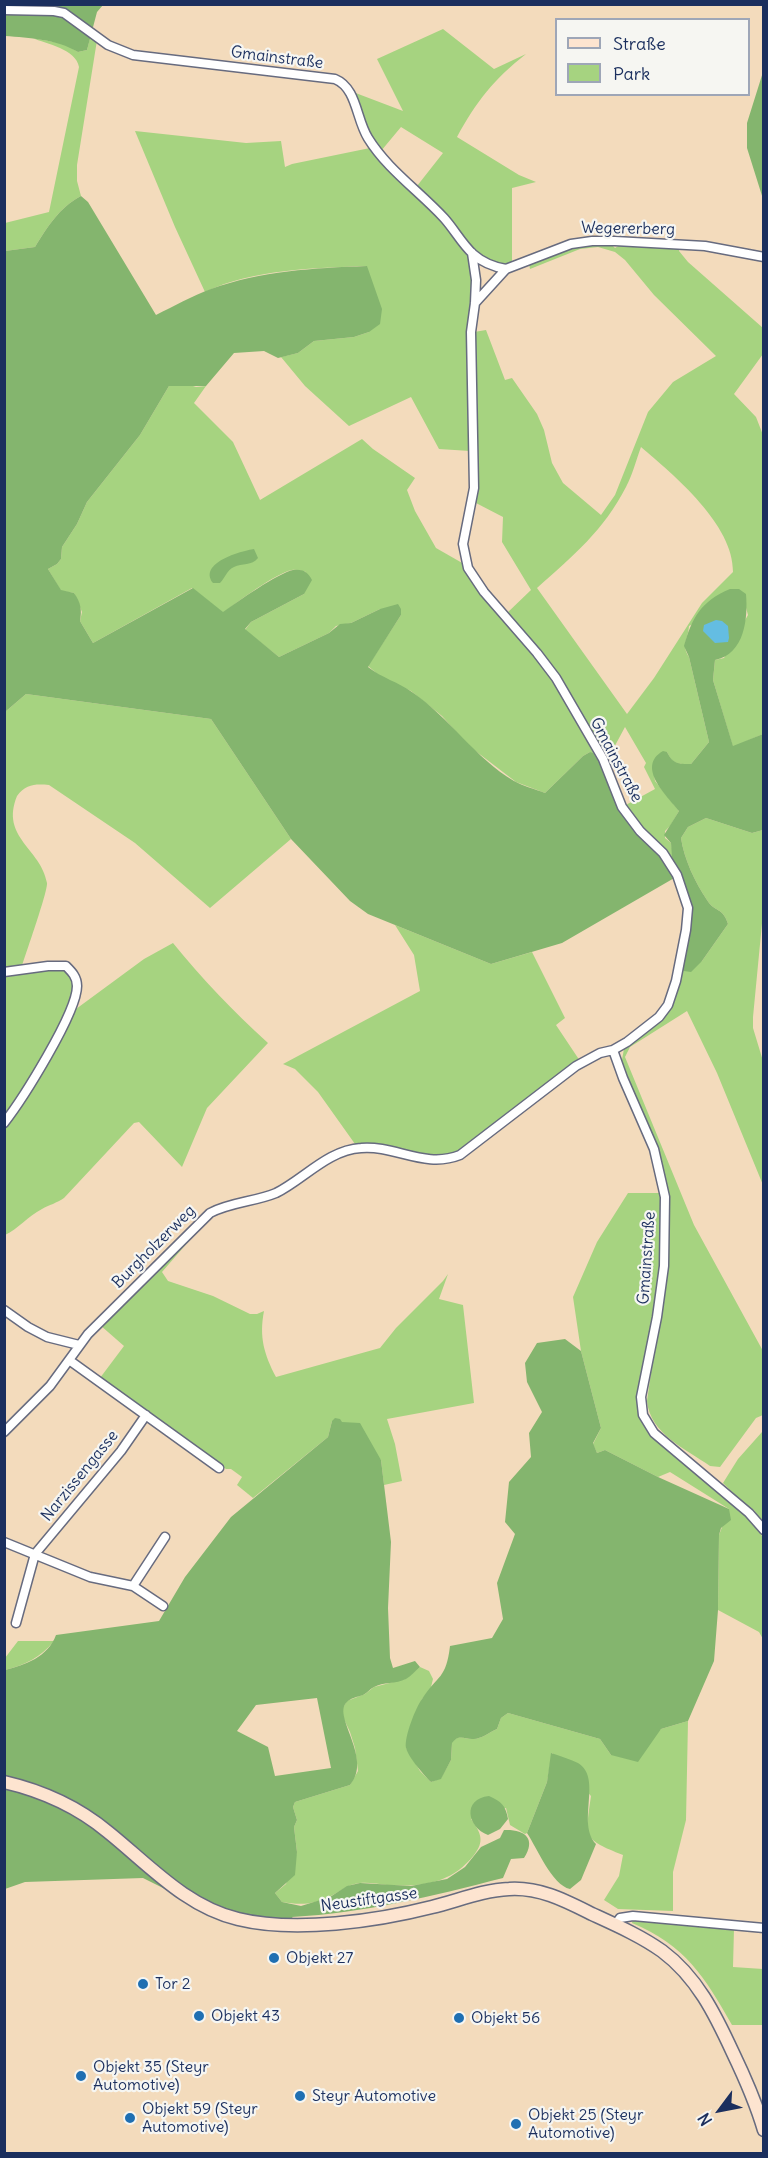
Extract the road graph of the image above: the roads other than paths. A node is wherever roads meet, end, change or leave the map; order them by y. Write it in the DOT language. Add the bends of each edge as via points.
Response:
graph roads {
  1 [pos="4,10"];
  2 [pos="472,253"];
  3 [pos="764,257"];
  4 [pos="506,269"];
  5 [pos="475,303"];
  6 [pos="4,972"];
  7 [pos="613,1050"];
  8 [pos="4,1124"];
  9 [pos="4,1310"];
  10 [pos="79,1345"];
  11 [pos="69,1360"];
  12 [pos="146,1415"];
  13 [pos="4,1431"];
  14 [pos="219,1468"];
  15 [pos="764,1530"];
  16 [pos="165,1537"];
  17 [pos="4,1542"];
  18 [pos="35,1554"];
  19 [pos="133,1586"];
  20 [pos="163,1606"];
  21 [pos="16,1623"];
  22 [pos="4,1782"];
  23 [pos="615,1925"];
  24 [pos="764,1928"];
  25 [pos="764,2130"];
  1 -- 2 [label="street, Gmainstraße" via="64,13 108,45 133,55 342,82 378,152 442,216"];
  2 -- 4 [label="street, Gmainstraße"];
  2 -- 5 [label="street, Gmainstraße"];
  3 -- 4 [label="street, Wegererberg" via="705,246 592,240 571,243"];
  4 -- 5 [label="street, Wegererberg"];
  5 -- 7 [label="street, Gmainstraße" via="471,332 474,488 463,544 468,568 556,678 603,759 622,807 663,853 677,875 688,908 684,945 668,1005 634,1038"];
  6 -- 8 [label="street" via="66,966 74,974 77,986 71,1011"];
  7 -- 10 [label="street, Burgholzerweg" via="576,1066 454,1158 432,1160 369,1147 350,1149 278,1192 210,1213"];
  7 -- 15 [label="street, Gmainstraße" via="654,1149 665,1197 664,1266 641,1397 643,1415 654,1433"];
  9 -- 10 [label="street" via="47,1337"];
  10 -- 11 [label="street, Burgholzerweg"];
  11 -- 12 [label="street"];
  11 -- 13 [label="street, Burgholzerweg" via="50,1386"];
  12 -- 14 [label="street"];
  12 -- 18 [label="street, Narzissengasse" via="122,1451"];
  16 -- 19 [label="street"];
  17 -- 18 [label="street"];
  18 -- 19 [label="street" via="100,1580"];
  18 -- 21 [label="street"];
  19 -- 20 [label="street"];
  22 -- 23 [label="street, Neustiftgasse" via="69,1805 180,1891 238,1919 306,1924 368,1919 510,1888 547,1893"];
  23 -- 24 [label="street" via="620,1918 633,1916"];
  23 -- 25 [label="street, Neustiftgasse" via="664,1953 700,1989 743,2073"];
}
